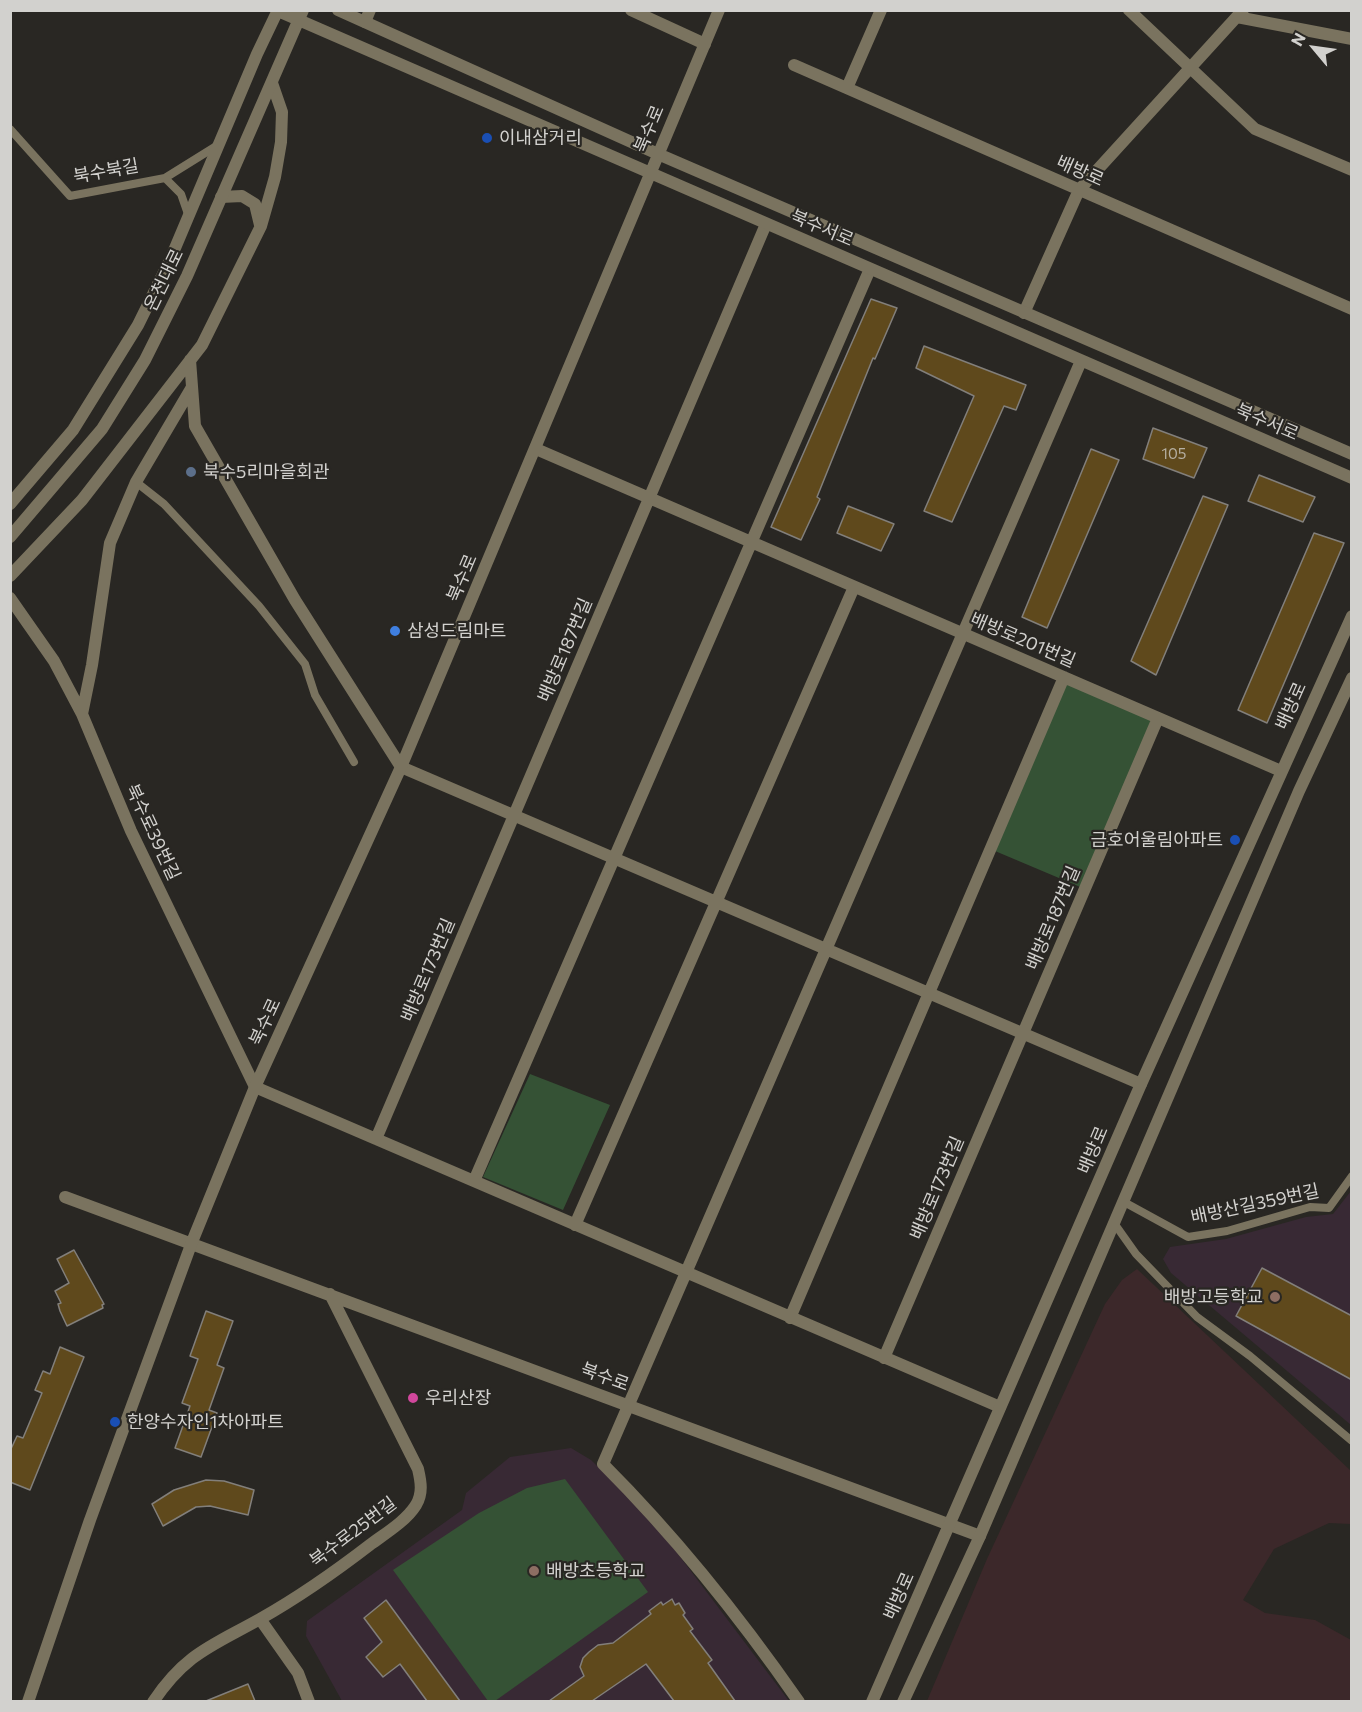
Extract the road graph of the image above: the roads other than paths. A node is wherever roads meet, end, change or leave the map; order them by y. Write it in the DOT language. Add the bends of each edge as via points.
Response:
graph roads {
  1 [pos="338,10"];
  2 [pos="631,10"];
  3 [pos="719,10"];
  4 [pos="881,10"];
  5 [pos="1129,10"];
  6 [pos="278,11"];
  7 [pos="1240,14"];
  8 [pos="301,15"];
  9 [pos="368,16"];
  10 [pos="1352,39"];
  11 [pos="705,44"];
  12 [pos="794,65"];
  13 [pos="1190,68"];
  14 [pos="272,83"];
  15 [pos="847,88"];
  16 [pos="10,129"];
  17 [pos="222,142"];
  18 [pos="658,154"];
  19 [pos="1352,170"];
  20 [pos="650,173"];
  21 [pos="165,178"];
  22 [pos="1079,190"];
  23 [pos="222,197"];
  24 [pos="189,218"];
  25 [pos="766,224"];
  26 [pos="261,226"];
  27 [pos="870,269"];
  28 [pos="1350,305"];
  29 [pos="1024,313"];
  30 [pos="190,360"];
  31 [pos="1081,360"];
  32 [pos="192,387"];
  33 [pos="536,449"];
  34 [pos="1352,454"];
  35 [pos="1352,478"];
  36 [pos="136,482"];
  37 [pos="650,498"];
  38 [pos="10,504"];
  39 [pos="10,537"];
  40 [pos="752,542"];
  41 [pos="10,576"];
  42 [pos="854,587"];
  43 [pos="10,598"];
  44 [pos="1352,616"];
  45 [pos="963,634"];
  46 [pos="1064,677"];
  47 [pos="1352,678"];
  48 [pos="82,714"];
  49 [pos="1158,718"];
  50 [pos="354,762"];
  51 [pos="401,767"];
  52 [pos="1281,771"];
  53 [pos="514,816"];
  54 [pos="614,859"];
  55 [pos="716,903"];
  56 [pos="826,949"];
  57 [pos="929,993"];
  58 [pos="1023,1034"];
  59 [pos="1140,1084"];
  60 [pos="255,1087"];
  61 [pos="376,1139"];
  62 [pos="1352,1176"];
  63 [pos="474,1181"];
  64 [pos="65,1197"];
  65 [pos="1124,1202"];
  66 [pos="1114,1223"];
  67 [pos="575,1225"];
  68 [pos="192,1242"];
  69 [pos="686,1272"];
  70 [pos="330,1294"];
  71 [pos="790,1318"];
  72 [pos="884,1358"];
  73 [pos="629,1405"];
  74 [pos="1000,1407"];
  75 [pos="1352,1441"];
  76 [pos="950,1525"];
  77 [pos="980,1536"];
  78 [pos="260,1619"];
  79 [pos="28,1701"];
  80 [pos="153,1701"];
  81 [pos="309,1701"];
  82 [pos="799,1701"];
  83 [pos="873,1701"];
  84 [pos="903,1701"];
  1 -- 9 [label="street, 북수서로"];
  2 -- 11 [label="street"];
  3 -- 11 [label="street, 북수로"];
  4 -- 15 [label="street"];
  5 -- 13 [label="street"];
  6 -- 8 [label="street, 북수서로"];
  6 -- 17 [label="street, 온천대로"];
  7 -- 10 [label="street"];
  7 -- 13 [label="street"];
  8 -- 14 [label="street, 온천대로"];
  8 -- 20 [label="street, 북수서로"];
  9 -- 18 [label="street, 북수서로"];
  11 -- 18 [label="street, 북수로"];
  12 -- 15 [label="street, 배방로"];
  13 -- 19 [label="street" via="1255,129"];
  13 -- 22 [label="street"];
  14 -- 23 [label="street, 온천대로"];
  14 -- 26 [label="street" via="282,112 281,142"];
  15 -- 22 [label="street, 배방로"];
  16 -- 21 [label="lane, 북수북길" via="70,196"];
  17 -- 21 [label="lane"];
  17 -- 24 [label="street, 온천대로"];
  18 -- 20 [label="street, 북수로"];
  18 -- 29 [label="street, 북수서로"];
  20 -- 25 [label="street, 북수서로"];
  20 -- 33 [label="street, 북수로"];
  21 -- 24 [label="lane" via="181,194"];
  22 -- 28 [label="street, 배방로"];
  22 -- 29 [label="street"];
  23 -- 26 [label="street" via="242,196 255,204"];
  23 -- 39 [label="street, 온천대로" via="145,360 102,429"];
  24 -- 38 [label="street, 온천대로" via="138,325 109,373 73,430"];
  25 -- 27 [label="street, 북수서로"];
  25 -- 37 [label="street"];
  26 -- 30 [label="street" via="202,345"];
  27 -- 31 [label="street, 북수서로"];
  27 -- 40 [label="street"];
  29 -- 34 [label="street, 북수서로"];
  30 -- 32 [label="street"];
  30 -- 41 [label="street" via="82,500"];
  31 -- 35 [label="street, 북수서로"];
  31 -- 45 [label="street"];
  32 -- 36 [label="street"];
  32 -- 51 [label="street" via="195,426 295,600"];
  33 -- 37 [label="street, 배방로201번길"];
  33 -- 51 [label="street, 북수로"];
  36 -- 48 [label="street" via="110,543"];
  36 -- 50 [label="lane" via="164,504 260,606 299,656 315,695"];
  37 -- 40 [label="street, 배방로201번길"];
  37 -- 53 [label="street, 배방로187번길"];
  40 -- 42 [label="street, 배방로201번길"];
  40 -- 54 [label="street"];
  42 -- 45 [label="street, 배방로201번길"];
  42 -- 55 [label="street"];
  43 -- 48 [label="street, 북수로39번길" via="54,661"];
  44 -- 52 [label="street, 배방로"];
  45 -- 46 [label="street, 배방로201번길"];
  45 -- 56 [label="street"];
  46 -- 49 [label="street, 배방로201번길"];
  46 -- 57 [label="street"];
  47 -- 65 [label="street" via="1299,791"];
  48 -- 60 [label="street, 북수로39번길" via="131,831"];
  49 -- 52 [label="street, 배방로201번길"];
  49 -- 58 [label="street, 배방로187번길"];
  51 -- 53 [label="street"];
  51 -- 60 [label="street, 북수로"];
  52 -- 59 [label="street, 배방로"];
  53 -- 54 [label="street"];
  53 -- 61 [label="street, 배방로173번길"];
  54 -- 55 [label="street"];
  54 -- 63 [label="street"];
  55 -- 56 [label="street"];
  55 -- 67 [label="street"];
  56 -- 57 [label="street"];
  56 -- 69 [label="street"];
  57 -- 58 [label="street"];
  57 -- 71 [label="street"];
  58 -- 59 [label="street"];
  58 -- 72 [label="street, 배방로173번길"];
  59 -- 74 [label="street, 배방로"];
  60 -- 61 [label="street"];
  60 -- 68 [label="street, 북수로"];
  61 -- 63 [label="street"];
  62 -- 65 [label="lane, 배방산길359번길" via="1329,1208 1310,1207 1227,1231 1188,1237"];
  63 -- 67 [label="street"];
  64 -- 68 [label="street"];
  65 -- 66 [label="street"];
  66 -- 75 [label="lane" via="1136,1254 1197,1317"];
  66 -- 77 [label="street"];
  67 -- 69 [label="street"];
  68 -- 70 [label="street, 북수로"];
  68 -- 79 [label="street"];
  69 -- 71 [label="street"];
  69 -- 73 [label="street"];
  70 -- 73 [label="street, 북수로"];
  70 -- 78 [label="street, 북수로25번길" via="418,1469 422,1488 416,1505 401,1521 343,1565"];
  71 -- 72 [label="street"];
  72 -- 74 [label="street"];
  73 -- 76 [label="street, 북수로"];
  73 -- 82 [label="street" via="603,1464 660,1521 759,1643"];
  74 -- 76 [label="street, 배방로"];
  76 -- 77 [label="street, 북수로"];
  76 -- 83 [label="street, 배방로"];
  77 -- 84 [label="street"];
  78 -- 80 [label="street, 북수로25번길" via="229,1633 172,1673"];
  78 -- 81 [label="street" via="298,1673"];
}
